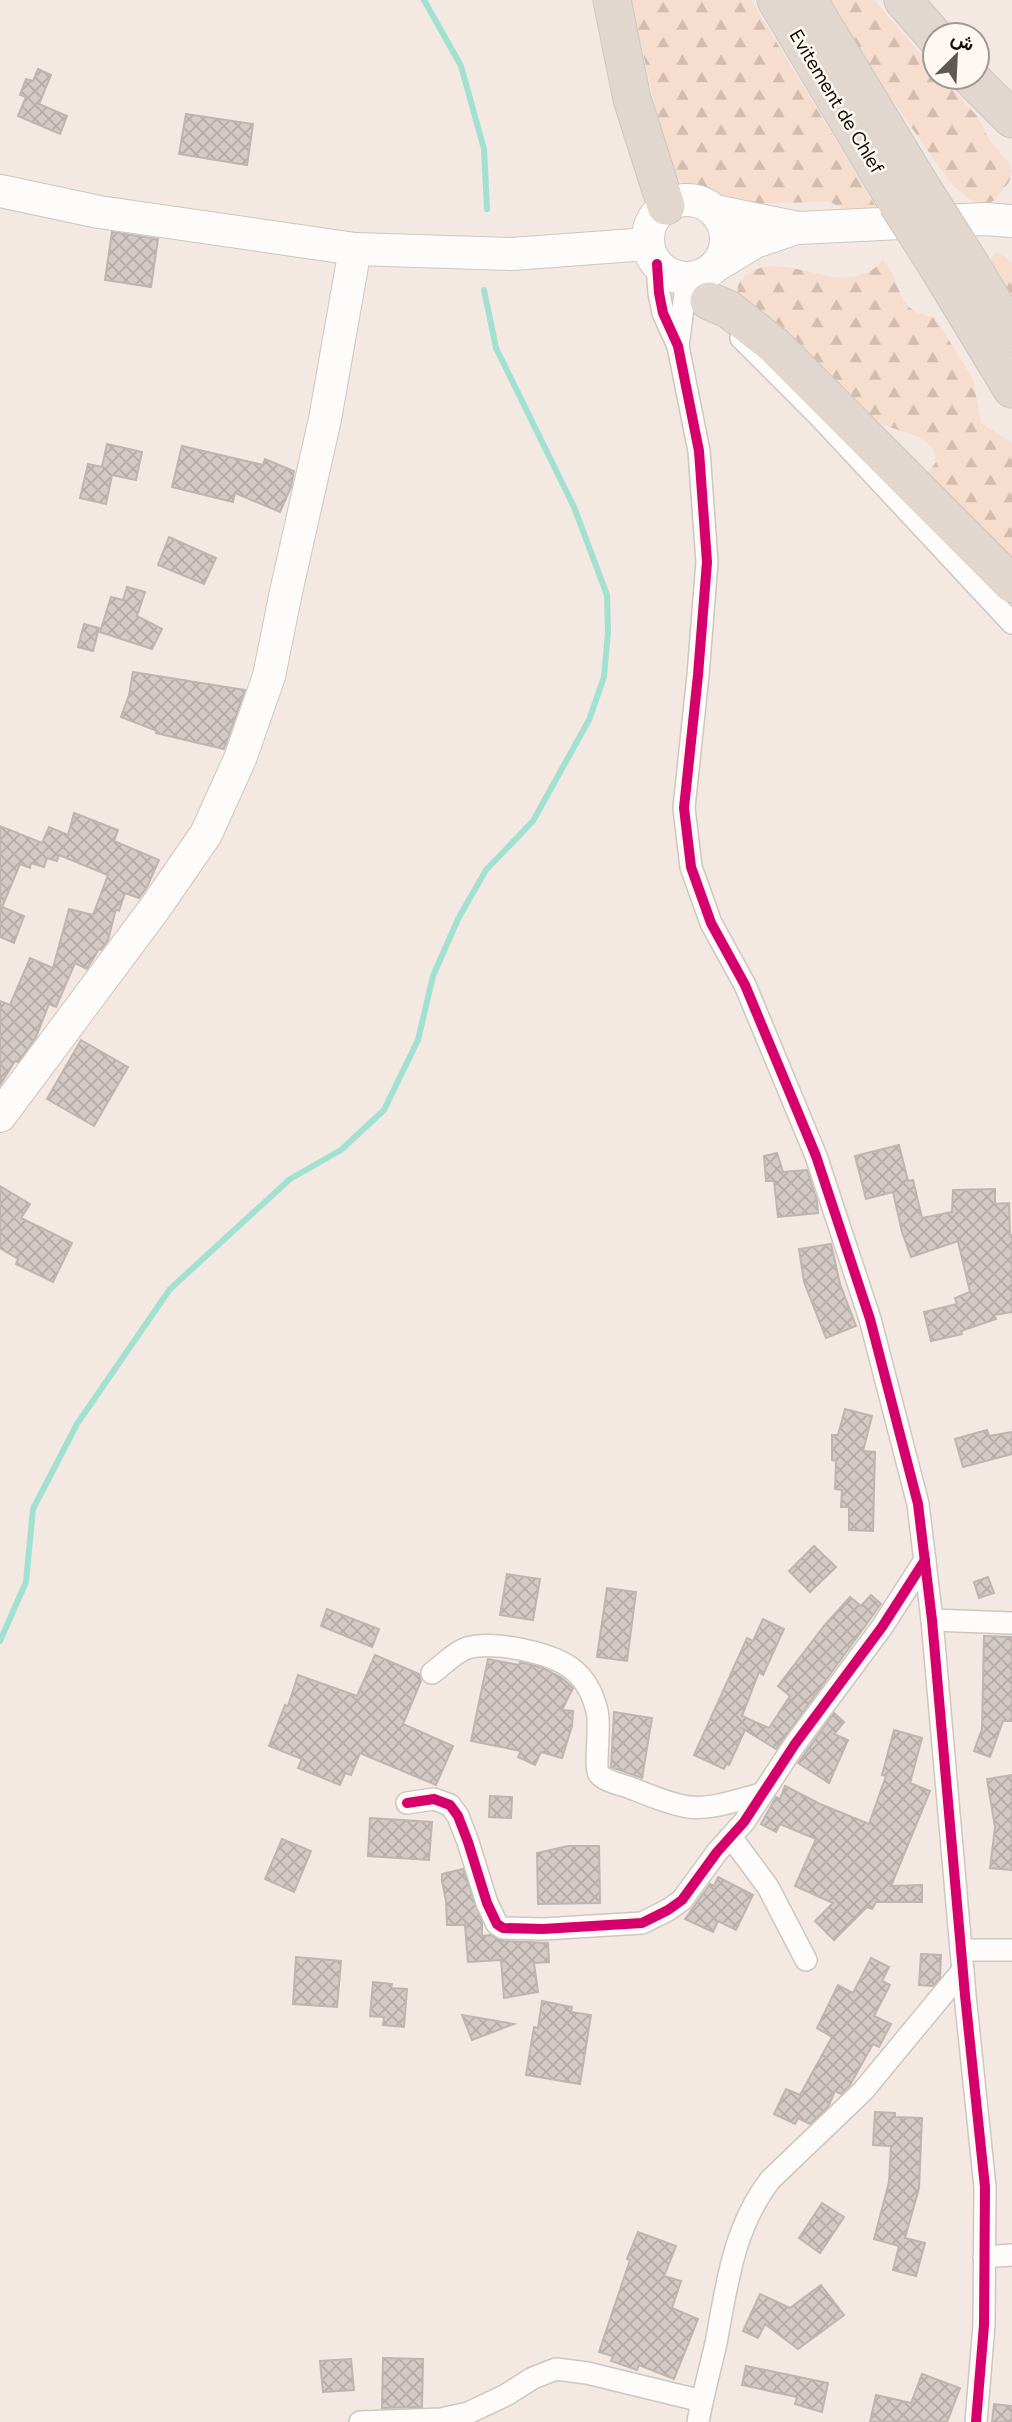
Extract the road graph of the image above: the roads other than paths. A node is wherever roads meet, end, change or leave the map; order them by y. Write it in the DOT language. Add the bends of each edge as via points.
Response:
graph roads {
  1 [pos="612,0"];
  2 [pos="776,0"];
  3 [pos="808,0"];
  4 [pos="903,0"];
  5 [pos="921,21"];
  6 [pos="984,91"];
  7 [pos="1012,119"];
  8 [pos="0,191"];
  9 [pos="911,197"];
  10 [pos="666,206"];
  11 [pos="715,211"];
  12 [pos="1003,217"];
  13 [pos="797,228"];
  14 [pos="355,249"];
  15 [pos="653,254"];
  16 [pos="950,259"];
  17 [pos="703,280"];
  18 [pos="1012,333"];
  19 [pos="678,346"];
  20 [pos="1012,389"];
  21 [pos="1012,584"];
  22 [pos="1012,623"];
  23 [pos="0,1116"];
  24 [pos="925,1560"];
  25 [pos="932,1620"];
  26 [pos="1012,1623"];
  27 [pos="432,1672"];
  28 [pos="762,1794"];
  29 [pos="407,1803"];
  30 [pos="731,1837"];
  31 [pos="1012,1951"];
  32 [pos="806,1960"];
  33 [pos="962,1960"];
  34 [pos="1012,2255"];
  35 [pos="984,2257"];
  36 [pos="702,2400"];
  37 [pos="360,2422"];
  38 [pos="698,2422"];
  39 [pos="976,2422"];
  1 -- 10 [label="highway" via="632,99"];
  2 -- 9 [label="highway, Evitement de Chlef"];
  3 -- 9 [label="highway, Evitement de Chlef"];
  4 -- 5 [label="highway"];
  6 -- 7 [label="highway"];
  8 -- 14 [label="main road" via="99,212"];
  9 -- 16 [label="highway, bridge"];
  10 -- 11 [label="main road" via="686,199"];
  10 -- 15 [label="main road" via="651,222"];
  11 -- 13 [label="main road"];
  11 -- 17 [label="main road" via="726,231 726,243"];
  12 -- 13 [label="main road"];
  13 -- 17 [label="main road" via="755,242"];
  14 -- 15 [label="main road"];
  14 -- 23 [label="main road" via="325,419 270,676 240,759 198,845"];
  15 -- 17 [label="main road" via="666,272"];
  15 -- 19 [label="street" via="663,313"];
  16 -- 18 [label="highway"];
  16 -- 20 [label="highway"];
  17 -- 19 [label="street"];
  17 -- 21 [label="highway"];
  17 -- 22 [label="street" via="730,328 820,417"];
  19 -- 24 [label="street" via="699,451 707,562 684,808 691,867 711,923 745,985 816,1156 870,1319 918,1504"];
  24 -- 25 [label="street"];
  24 -- 28 [label="street"];
  25 -- 26 [label="street"];
  25 -- 33 [label="street"];
  27 -- 28 [label="street" via="467,1648 501,1646 549,1655 571,1667 593,1696 600,1730 597,1769 603,1777 688,1807"];
  28 -- 30 [label="street"];
  29 -- 30 [label="street" via="434,1799 450,1805 458,1816 493,1917 497,1924 513,1929 642,1923 682,1899"];
  30 -- 32 [label="street" via="768,1887"];
  31 -- 33 [label="street"];
  33 -- 35 [label="street" via="985,2187"];
  33 -- 36 [label="street" via="863,2091 758,2196 746,2217 732,2264"];
  34 -- 35 [label="street"];
  35 -- 39 [label="street"];
  36 -- 37 [label="street" via="556,2369 468,2413 441,2419"];
  36 -- 38 [label="street"];
}
